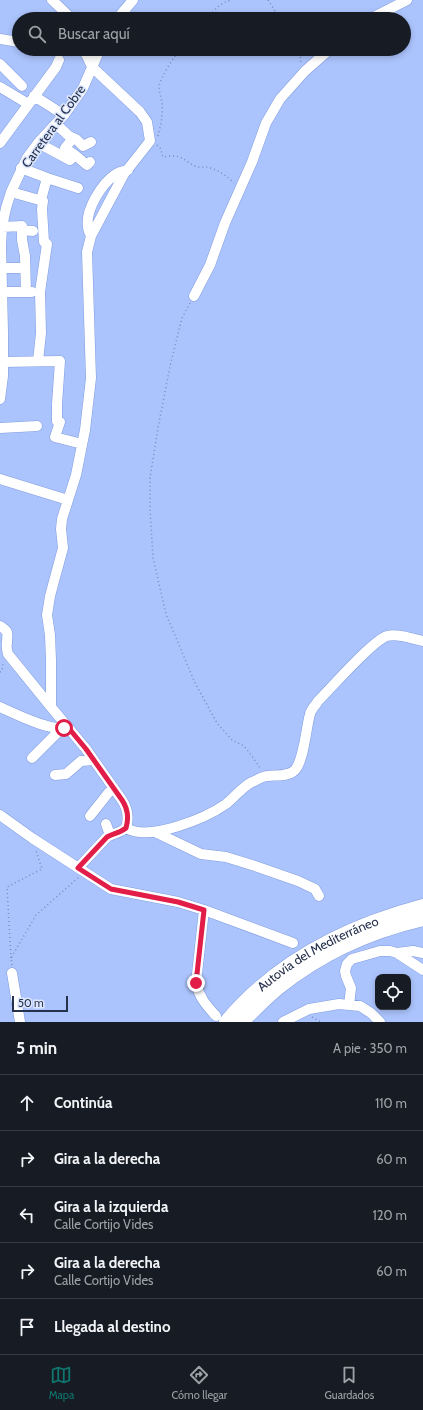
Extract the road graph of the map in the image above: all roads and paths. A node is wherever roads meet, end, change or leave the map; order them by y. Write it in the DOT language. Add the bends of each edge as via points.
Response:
graph roads {
  1 [pos="52,0"];
  2 [pos="133,0"];
  3 [pos="231,0"];
  4 [pos="268,0"];
  5 [pos="407,0"];
  6 [pos="65,12"];
  7 [pos="123,12"];
  8 [pos="214,12"];
  9 [pos="276,12"];
  10 [pos="384,12"];
  11 [pos="0,39"];
  12 [pos="12,41"];
  13 [pos="87,56"];
  14 [pos="95,56"];
  15 [pos="176,56"];
  16 [pos="300,56"];
  17 [pos="322,56"];
  18 [pos="59,60"];
  19 [pos="0,64"];
  20 [pos="92,67"];
  21 [pos="305,72"];
  22 [pos="22,86"];
  23 [pos="0,88"];
  24 [pos="34,96"];
  25 [pos="28,105"];
  26 [pos="64,115"];
  27 [pos="56,124"];
  28 [pos="73,138"];
  29 [pos="90,142"];
  30 [pos="153,142"];
  31 [pos="0,143"];
  32 [pos="38,143"];
  33 [pos="75,155"];
  34 [pos="90,162"];
  35 [pos="21,168"];
  36 [pos="128,170"];
  37 [pos="47,178"];
  38 [pos="78,188"];
  39 [pos="240,191"];
  40 [pos="6,194"];
  41 [pos="41,200"];
  42 [pos="2,227"];
  43 [pos="22,230"];
  44 [pos="33,231"];
  45 [pos="91,236"];
  46 [pos="35,255"];
  47 [pos="1,266"];
  48 [pos="25,268"];
  49 [pos="1,286"];
  50 [pos="26,292"];
  51 [pos="40,292"];
  52 [pos="194,296"];
  53 [pos="38,361"];
  54 [pos="3,362"];
  55 [pos="0,399"];
  56 [pos="37,426"];
  57 [pos="0,428"];
  58 [pos="82,444"];
  59 [pos="0,479"];
  60 [pos="68,500"];
  61 [pos="0,626"];
  62 [pos="423,641"];
  63 [pos="3,642"];
  64 [pos="51,678"];
  65 [pos="36,688"];
  66 [pos="0,707"];
  67 [pos="51,707"];
  68 [pos="64,728"];
  69 [pos="32,758"];
  70 [pos="94,760"];
  71 [pos="55,775"];
  72 [pos="263,777"];
  73 [pos="113,787"];
  74 [pos="0,815"];
  75 [pos="90,816"];
  76 [pos="106,824"];
  77 [pos="126,828"];
  78 [pos="155,832"];
  79 [pos="110,835"];
  80 [pos="32,838"];
  81 [pos="82,870"];
  82 [pos="319,896"];
  83 [pos="423,906"];
  84 [pos="204,910"];
  85 [pos="423,919"];
  86 [pos="293,943"];
  87 [pos="397,953"];
  88 [pos="423,953"];
  89 [pos="11,958"];
  90 [pos="423,970"];
  91 [pos="12,974"];
  92 [pos="349,1005"];
  93 [pos="221,1019"];
  94 [pos="20,1022"];
  95 [pos="242,1022"];
  96 [pos="283,1022"];
  97 [pos="380,1022"];
  1 -- 6 [label="street"];
  2 -- 7 [label="street"];
  3 -- 8 [label="path" via="226,1"];
  4 -- 9 [label="path"];
  5 -- 10 [label="street"];
  11 -- 12 [label="street"];
  13 -- 20 [label="street"];
  14 -- 20 [label="street, Carretera al Cobre"];
  15 -- 30 [label="path" via="160,86 161,123"];
  16 -- 21 [label="path"];
  17 -- 21 [label="street"];
  18 -- 24 [label="street"];
  19 -- 22 [label="street"];
  20 -- 26 [label="street, Carretera al Cobre" via="83,88"];
  20 -- 30 [label="street" via="140,112 147,122"];
  21 -- 39 [label="street" via="280,99 266,123"];
  23 -- 25 [label="street"];
  24 -- 25 [label="street"];
  24 -- 26 [label="street"];
  25 -- 31 [label="street"];
  26 -- 27 [label="street, Carretera al Cobre"];
  27 -- 28 [label="street"];
  27 -- 32 [label="street, Carretera al Cobre"];
  28 -- 29 [label="street" via="83,146"];
  28 -- 33 [label="street" via="65,148"];
  30 -- 36 [label="street"];
  30 -- 39 [label="path" via="161,149 163,156 176,156 196,167 214,170 233,182"];
  32 -- 33 [label="street" via="70,160"];
  32 -- 35 [label="street, Carretera al Cobre"];
  33 -- 34 [label="street" via="87,165"];
  35 -- 37 [label="street"];
  35 -- 40 [label="street, Carretera al Cobre"];
  36 -- 45 [label="street"];
  36 -- 45 [label="street" via="117,173 97,194 88,219"];
  37 -- 38 [label="street"];
  37 -- 41 [label="street"];
  39 -- 52 [label="street" via="210,265"];
  40 -- 41 [label="street"];
  40 -- 42 [label="street, Carretera al Cobre"];
  41 -- 46 [label="street" via="44,242 47,244"];
  42 -- 43 [label="street" via="22,226"];
  42 -- 47 [label="street, Carretera al Cobre"];
  43 -- 44 [label="street"];
  43 -- 46 [label="street" via="22,240"];
  45 -- 58 [label="street" via="87,252 91,378"];
  46 -- 48 [label="street"];
  46 -- 51 [label="street"];
  47 -- 48 [label="street"];
  47 -- 49 [label="street, Carretera al Cobre"];
  48 -- 50 [label="street"];
  49 -- 50 [label="street"];
  49 -- 54 [label="street, Carretera al Cobre"];
  50 -- 51 [label="street"];
  51 -- 53 [label="street" via="41,332"];
  52 -- 72 [label="path" via="182,318 170,366 150,478 153,558 166,614 194,683 217,723 232,740 244,746"];
  53 -- 54 [label="street"];
  53 -- 58 [label="street" via="60,361 57,420 60,422 55,437"];
  54 -- 55 [label="street, Carretera al Cobre"];
  56 -- 57 [label="street"];
  58 -- 60 [label="street"];
  59 -- 60 [label="street"];
  60 -- 64 [label="street" via="62,524 63,548 47,615"];
  61 -- 63 [label="street" via="6,629 8,635"];
  62 -- 72 [label="street" via="394,635 375,642 310,712 301,759 295,770 290,774"];
  63 -- 65 [label="street" via="8,654"];
  64 -- 65 [label="street" via="44,688"];
  64 -- 67 [label="street"];
  65 -- 67 [label="street"];
  66 -- 68 [label="street" via="50,727"];
  67 -- 68 [label="street"];
  68 -- 69 [label="street"];
  68 -- 70 [label="street"];
  70 -- 71 [label="street" via="81,761 66,774"];
  70 -- 73 [label="street"];
  72 -- 78 [label="street" via="248,784 227,804 209,815"];
  73 -- 75 [label="street"];
  73 -- 77 [label="street" via="126,807"];
  74 -- 80 [label="street"];
  76 -- 79 [label="street"];
  77 -- 78 [label="street" via="141,833"];
  77 -- 79 [label="street" via="122,832"];
  78 -- 82 [label="street" via="201,854 226,857 298,881 315,890"];
  79 -- 81 [label="street"];
  80 -- 81 [label="street"];
  80 -- 89 [label="path" via="42,869 7,887"];
  81 -- 84 [label="street" via="111,889 178,902"];
  81 -- 89 [label="path" via="36,914"];
  83 -- 93 [label="highway, Autovía del Mediterráneo" via="352,930 314,949 272,977"];
  84 -- 86 [label="street"];
  84 -- 93 [label="street" via="196,983 204,1003"];
  85 -- 95 [label="highway, Autovía del Mediterráneo" via="368,936 318,961 278,988"];
  87 -- 88 [label="street"];
  87 -- 90 [label="street"];
  87 -- 92 [label="street" via="380,951 349,961 345,971 351,988"];
  89 -- 91 [label="path"];
  91 -- 94 [label="street"];
  92 -- 96 [label="street" via="309,1009"];
  92 -- 97 [label="street" via="364,1008"];
}
